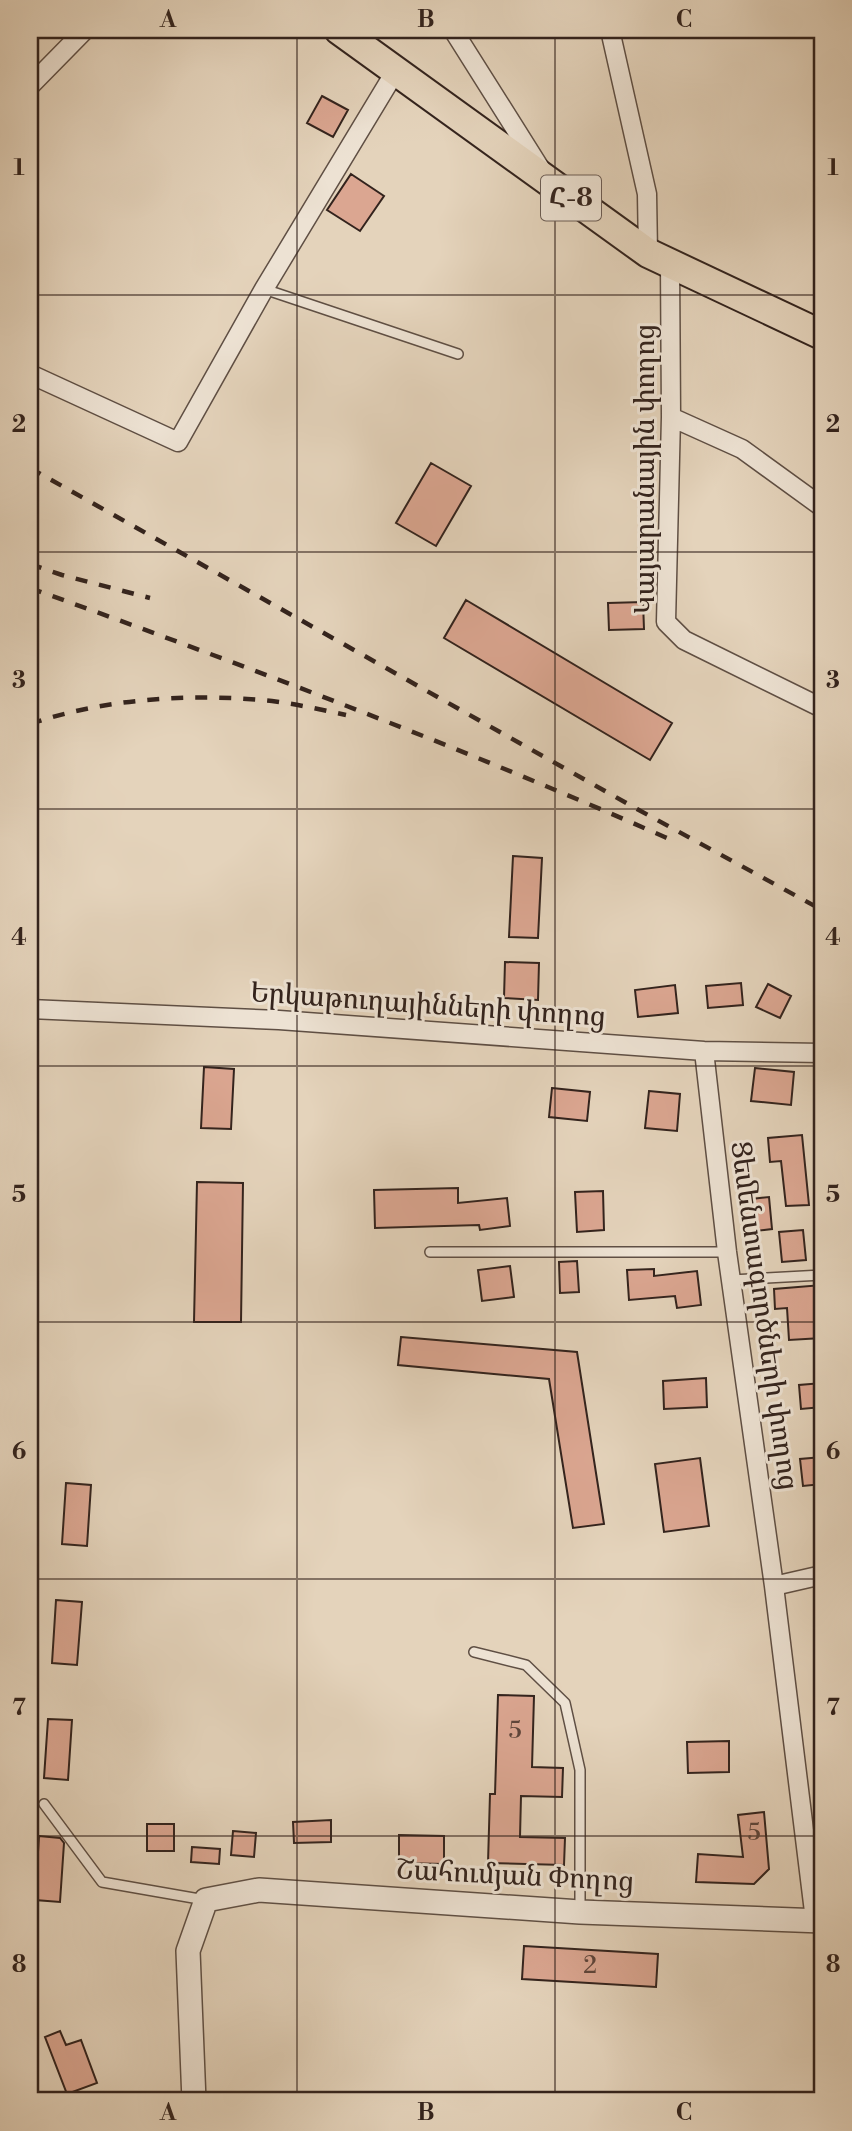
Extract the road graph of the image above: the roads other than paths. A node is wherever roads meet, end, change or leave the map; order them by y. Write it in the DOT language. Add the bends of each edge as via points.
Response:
graph roads {
  1 [pos="85,30"];
  2 [pos="339,30"];
  3 [pos="453,30"];
  4 [pos="610,30"];
  5 [pos="395,72"];
  6 [pos="30,86"];
  7 [pos="549,183"];
  8 [pos="659,259"];
  9 [pos="264,289"];
  10 [pos="822,335"];
  11 [pos="458,354"];
  12 [pos="30,374"];
  13 [pos="671,417"];
  14 [pos="822,507"];
  15 [pos="822,708"];
  16 [pos="30,1009"];
  17 [pos="704,1051"];
  18 [pos="822,1054"];
  19 [pos="430,1252"];
  20 [pos="727,1252"];
  21 [pos="822,1275"];
  22 [pos="731,1280"];
  23 [pos="822,1575"];
  24 [pos="774,1586"];
  25 [pos="474,1652"];
  26 [pos="44,1804"];
  27 [pos="206,1900"];
  28 [pos="580,1912"];
  29 [pos="818,1920"];
  30 [pos="194,2101"];
  1 -- 6 [label="street"];
  2 -- 5 [label="main road, Հ-8"];
  3 -- 7 [label="street"];
  4 -- 8 [label="street, Կայարանային փողոց"];
  5 -- 7 [label="main road, Հ-8"];
  5 -- 9 [label="street"];
  7 -- 8 [label="main road, Հ-8"];
  8 -- 10 [label="main road, Հ-8"];
  8 -- 13 [label="street, Կայարանային փողոց"];
  9 -- 11 [label="lane"];
  9 -- 12 [label="street" via="178,442"];
  13 -- 14 [label="street" via="741,449"];
  13 -- 15 [label="street, Կայարանային փողոց" via="666,622 684,640"];
  16 -- 17 [label="street, Երկաթուղայինների փողոց" via="279,1020"];
  17 -- 18 [label="street, Երկաթուղայինների փողոց"];
  17 -- 20 [label="street, Ցեմենտագործների փողոց"];
  19 -- 20 [label="lane"];
  20 -- 22 [label="street, Ցեմենտագործների փողոց"];
  21 -- 22 [label="lane"];
  22 -- 24 [label="street, Ցեմենտագործների փողոց"];
  23 -- 24 [label="street"];
  24 -- 29 [label="street, Ցեմենտագործների փողոց"];
  25 -- 28 [label="lane" via="526,1665 565,1703 580,1770"];
  26 -- 27 [label="lane" via="102,1882"];
  27 -- 28 [label="street, Շահումյան Փողոց" via="259,1890"];
  27 -- 30 [label="street" via="188,1951"];
  28 -- 29 [label="street, Շահումյան Փողոց"];
}
